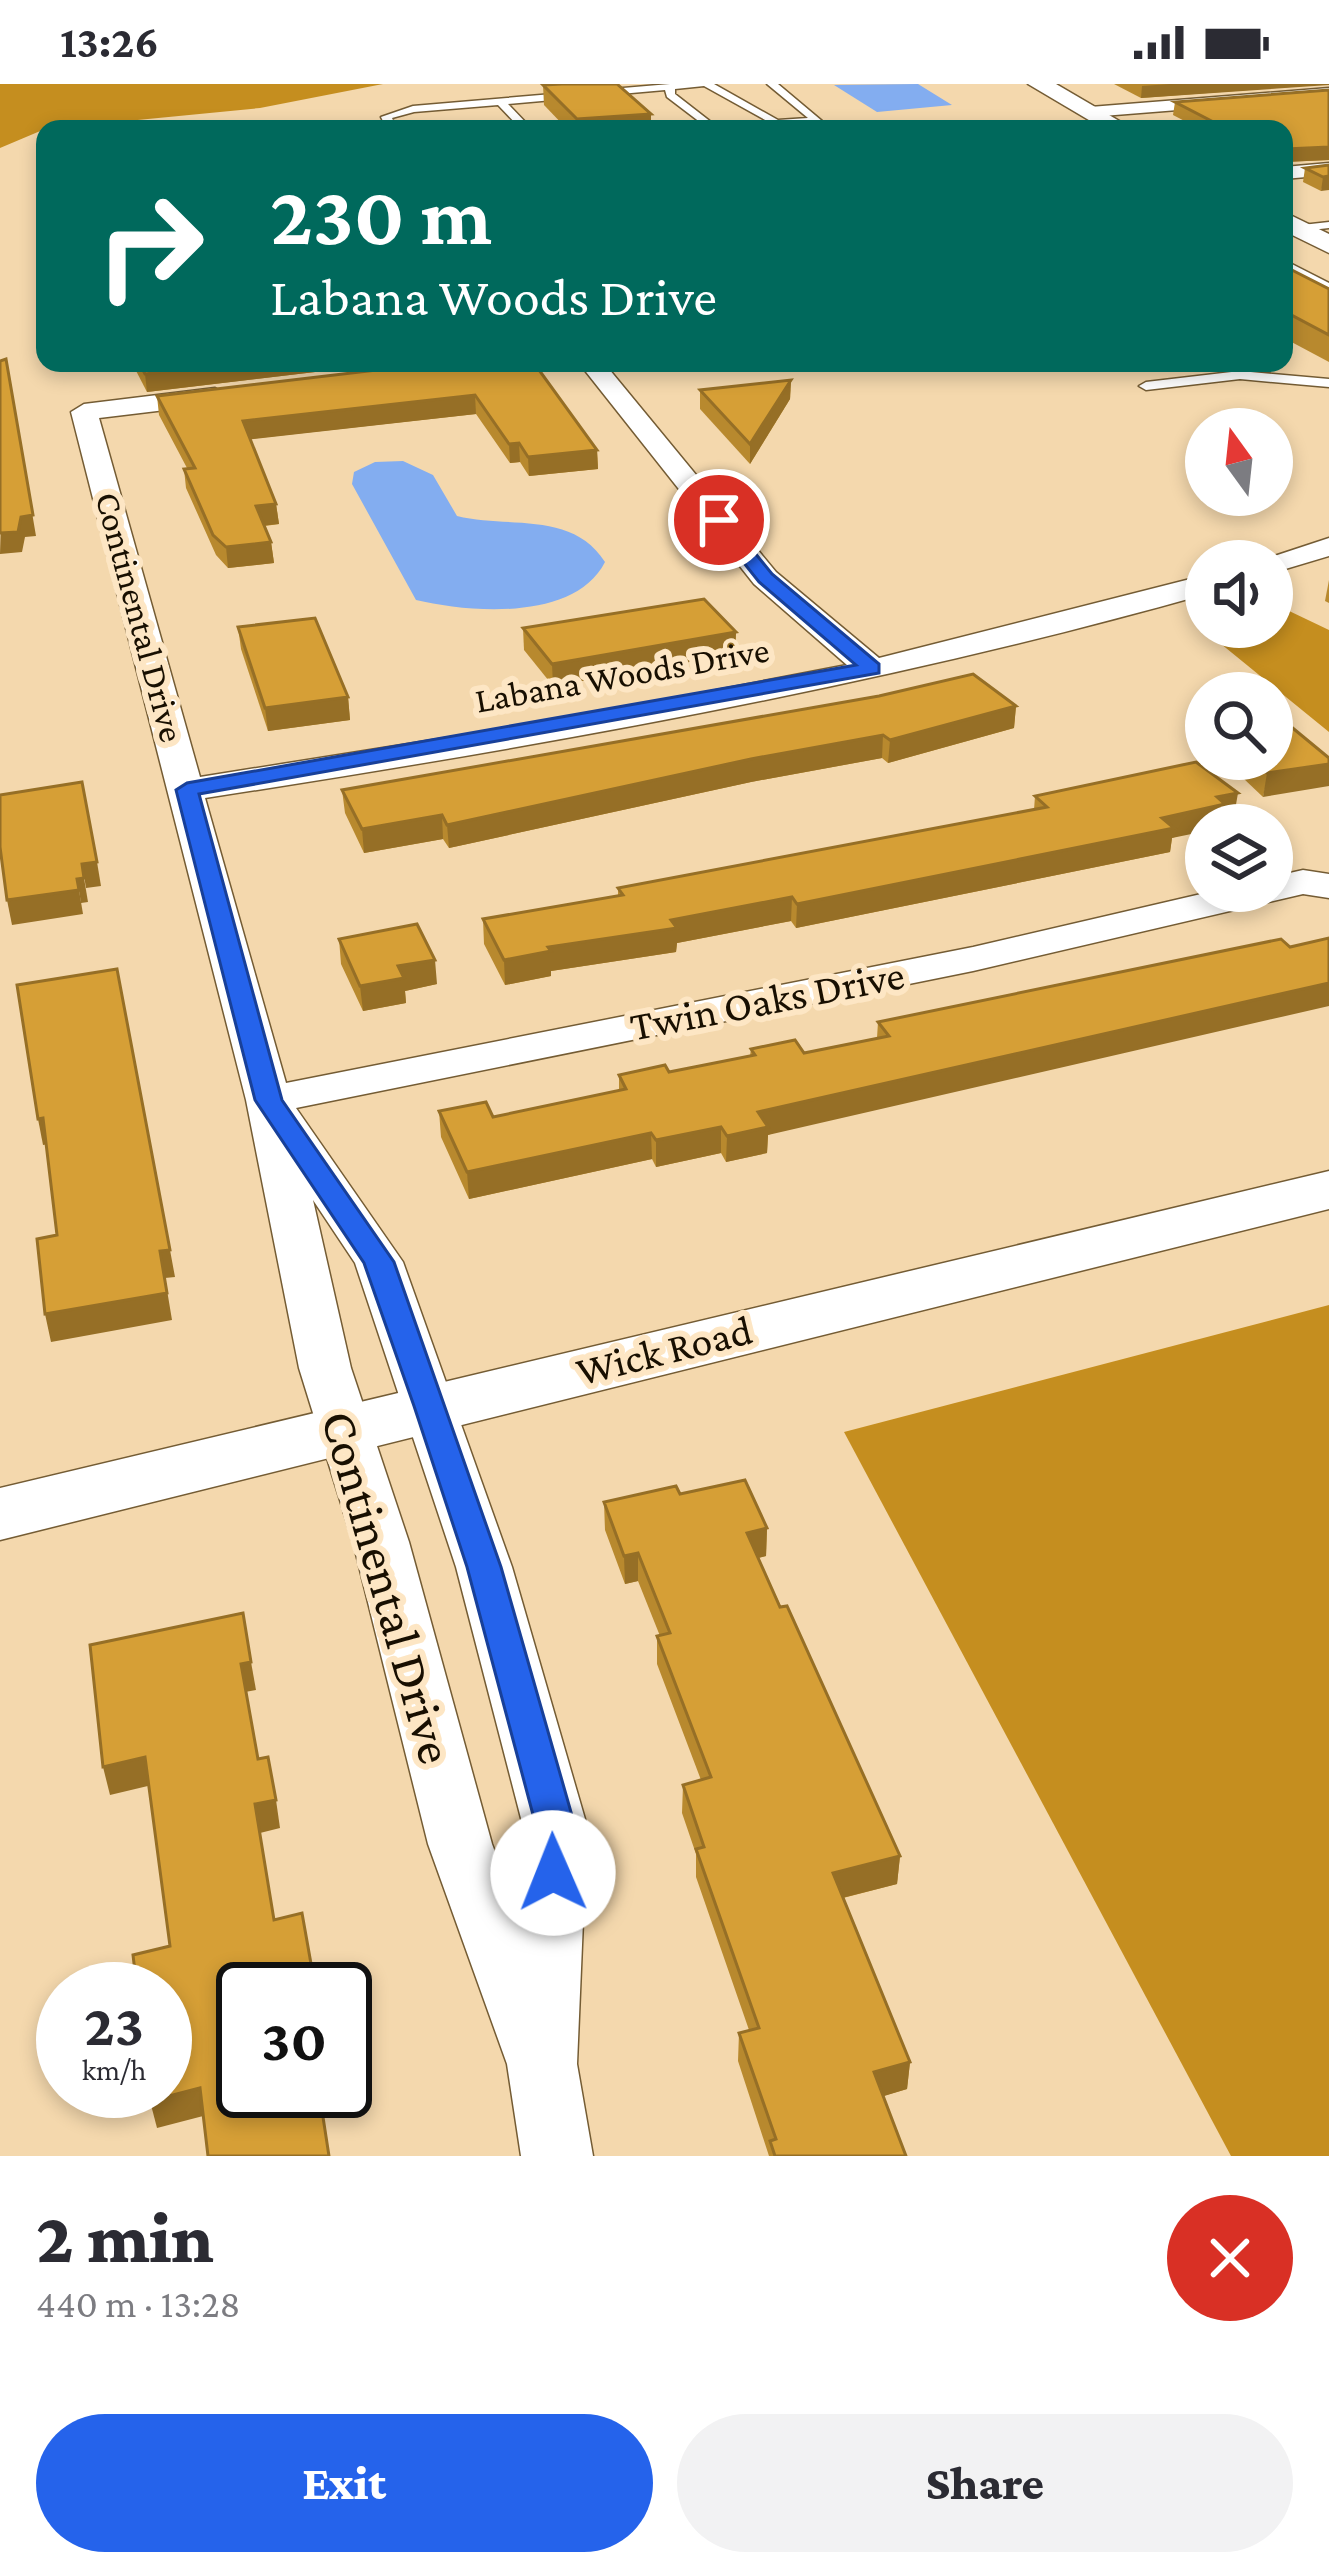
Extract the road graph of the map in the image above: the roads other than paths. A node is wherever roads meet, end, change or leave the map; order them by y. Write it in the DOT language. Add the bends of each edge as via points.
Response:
graph roads {
  1 [pos="705,84"];
  2 [pos="772,84"];
  3 [pos="1039,84"];
  4 [pos="670,89"];
  5 [pos="1329,93"];
  6 [pos="500,101"];
  7 [pos="1090,112"];
  8 [pos="388,120"];
  9 [pos="518,120"];
  10 [pos="703,120"];
  11 [pos="771,120"];
  12 [pos="816,120"];
  13 [pos="1105,120"];
  14 [pos="1329,169"];
  15 [pos="1293,172"];
  16 [pos="1329,225"];
  17 [pos="1293,226"];
  18 [pos="1293,228"];
  19 [pos="1329,245"];
  20 [pos="1293,269"];
  21 [pos="1329,288"];
  22 [pos="598,372"];
  23 [pos="1329,383"];
  24 [pos="1145,386"];
  25 [pos="242,393"];
  26 [pos="1329,547"];
  27 [pos="1293,558"];
  28 [pos="1185,589"];
  29 [pos="872,669"];
  30 [pos="187,790"];
  31 [pos="1329,851"];
  32 [pos="1293,886"];
  33 [pos="1185,911"];
  34 [pos="268,1100"];
  35 [pos="1329,1190"];
  36 [pos="430,1406"];
  37 [pos="343,1430"];
  38 [pos="0,1514"];
  39 [pos="542,2064"];
  40 [pos="557,2156"];
  1 -- 4 [label="lane"];
  1 -- 11 [label="lane"];
  2 -- 12 [label="lane"];
  3 -- 7 [label="street"];
  4 -- 6 [label="lane"];
  4 -- 10 [label="lane"];
  5 -- 7 [label="street"];
  6 -- 8 [label="lane" via="394,112"];
  6 -- 9 [label="lane"];
  7 -- 13 [label="street"];
  14 -- 15 [label="street"];
  16 -- 17 [label="lane"];
  18 -- 19 [label="street"];
  20 -- 21 [label="lane"];
  22 -- 29 [label="street" via="765,578"];
  23 -- 24 [label="lane" via="1224,375"];
  25 -- 30 [label="street, Continental Drive" via="84,412"];
  26 -- 27 [label="street"];
  28 -- 29 [label="street, Labana Woods Drive"];
  29 -- 30 [label="street, Labana Woods Drive"];
  30 -- 34 [label="street, Continental Drive"];
  31 -- 32 [label="street, Twin Oaks Drive"];
  33 -- 34 [label="street, Twin Oaks Drive"];
  34 -- 36 [label="street, Continental Drive" via="379,1262"];
  34 -- 37 [label="street, Continental Drive"];
  35 -- 36 [label="street, Wick Road"];
  36 -- 37 [label="street, Wick Road"];
  36 -- 39 [label="street, Continental Drive" via="555,1826"];
  37 -- 38 [label="street, Wick Road"];
  37 -- 39 [label="street, Continental Drive" via="381,1542 460,1844"];
  39 -- 40 [label="street, Continental Drive"];
}
